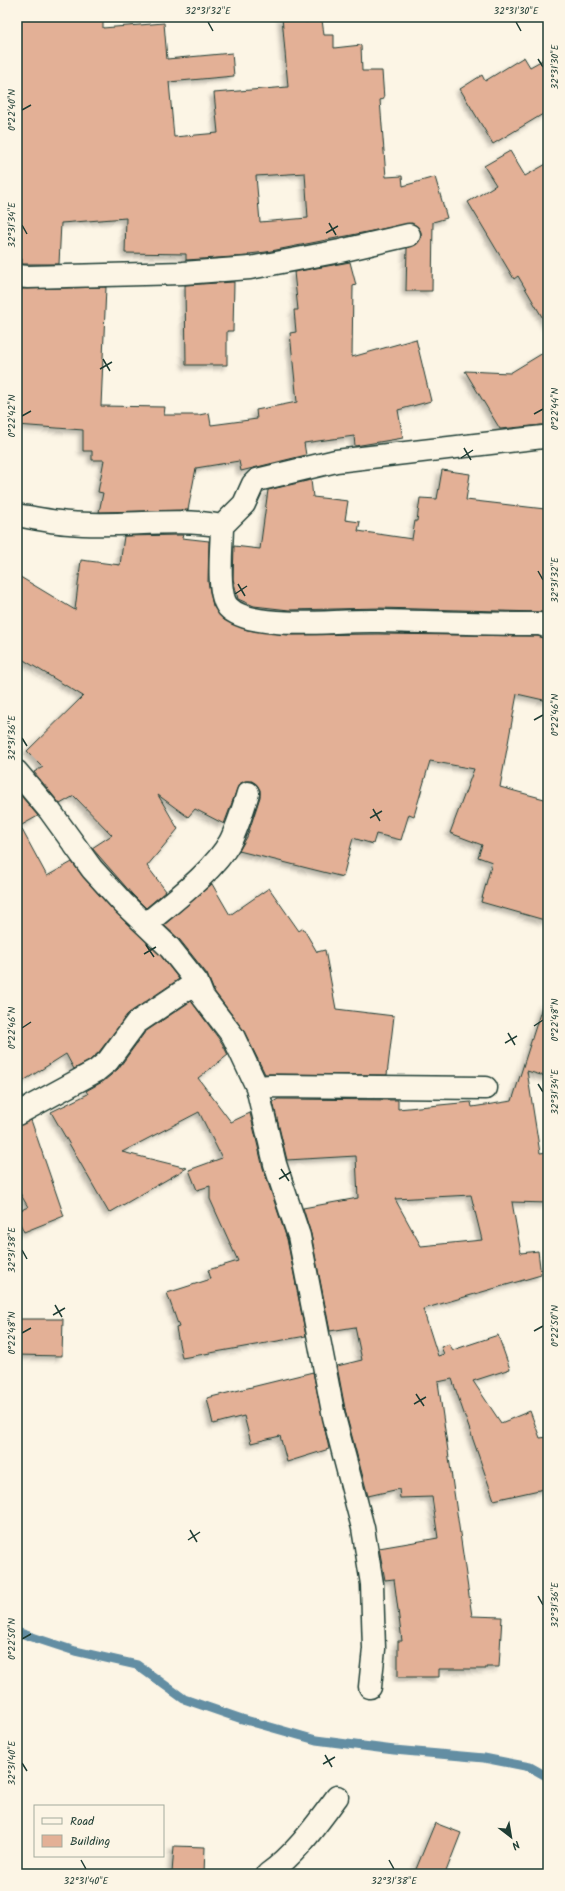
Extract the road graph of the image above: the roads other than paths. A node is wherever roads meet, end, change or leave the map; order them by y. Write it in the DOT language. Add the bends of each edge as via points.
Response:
graph roads {
  1 [pos="409,235"];
  2 [pos="17,276"];
  3 [pos="543,437"];
  4 [pos="17,515"];
  5 [pos="222,526"];
  6 [pos="548,627"];
  7 [pos="17,772"];
  8 [pos="248,793"];
  9 [pos="146,924"];
  10 [pos="197,982"];
  11 [pos="257,1087"];
  12 [pos="486,1088"];
  13 [pos="17,1114"];
  14 [pos="370,1687"];
  15 [pos="337,1797"];
  16 [pos="268,1874"];
  1 -- 2 [label="street" via="250,268 124,275"];
  3 -- 5 [label="street" via="336,461 271,476 257,480 253,484 244,504"];
  4 -- 5 [label="street" via="69,523 176,522"];
  5 -- 6 [label="street" via="223,597 227,606 236,613 276,622 378,621 540,624"];
  7 -- 9 [label="street" via="50,811 92,869"];
  8 -- 9 [label="street" via="229,843 215,862"];
  9 -- 10 [label="street" via="170,948"];
  10 -- 11 [label="street" via="203,996 233,1036"];
  10 -- 13 [label="street" via="136,1023 108,1061 96,1072"];
  11 -- 12 [label="street"];
  11 -- 14 [label="street" via="276,1164 299,1236 334,1417 362,1528 372,1584 374,1649"];
  15 -- 16 [label="street" via="304,1842"];
}
